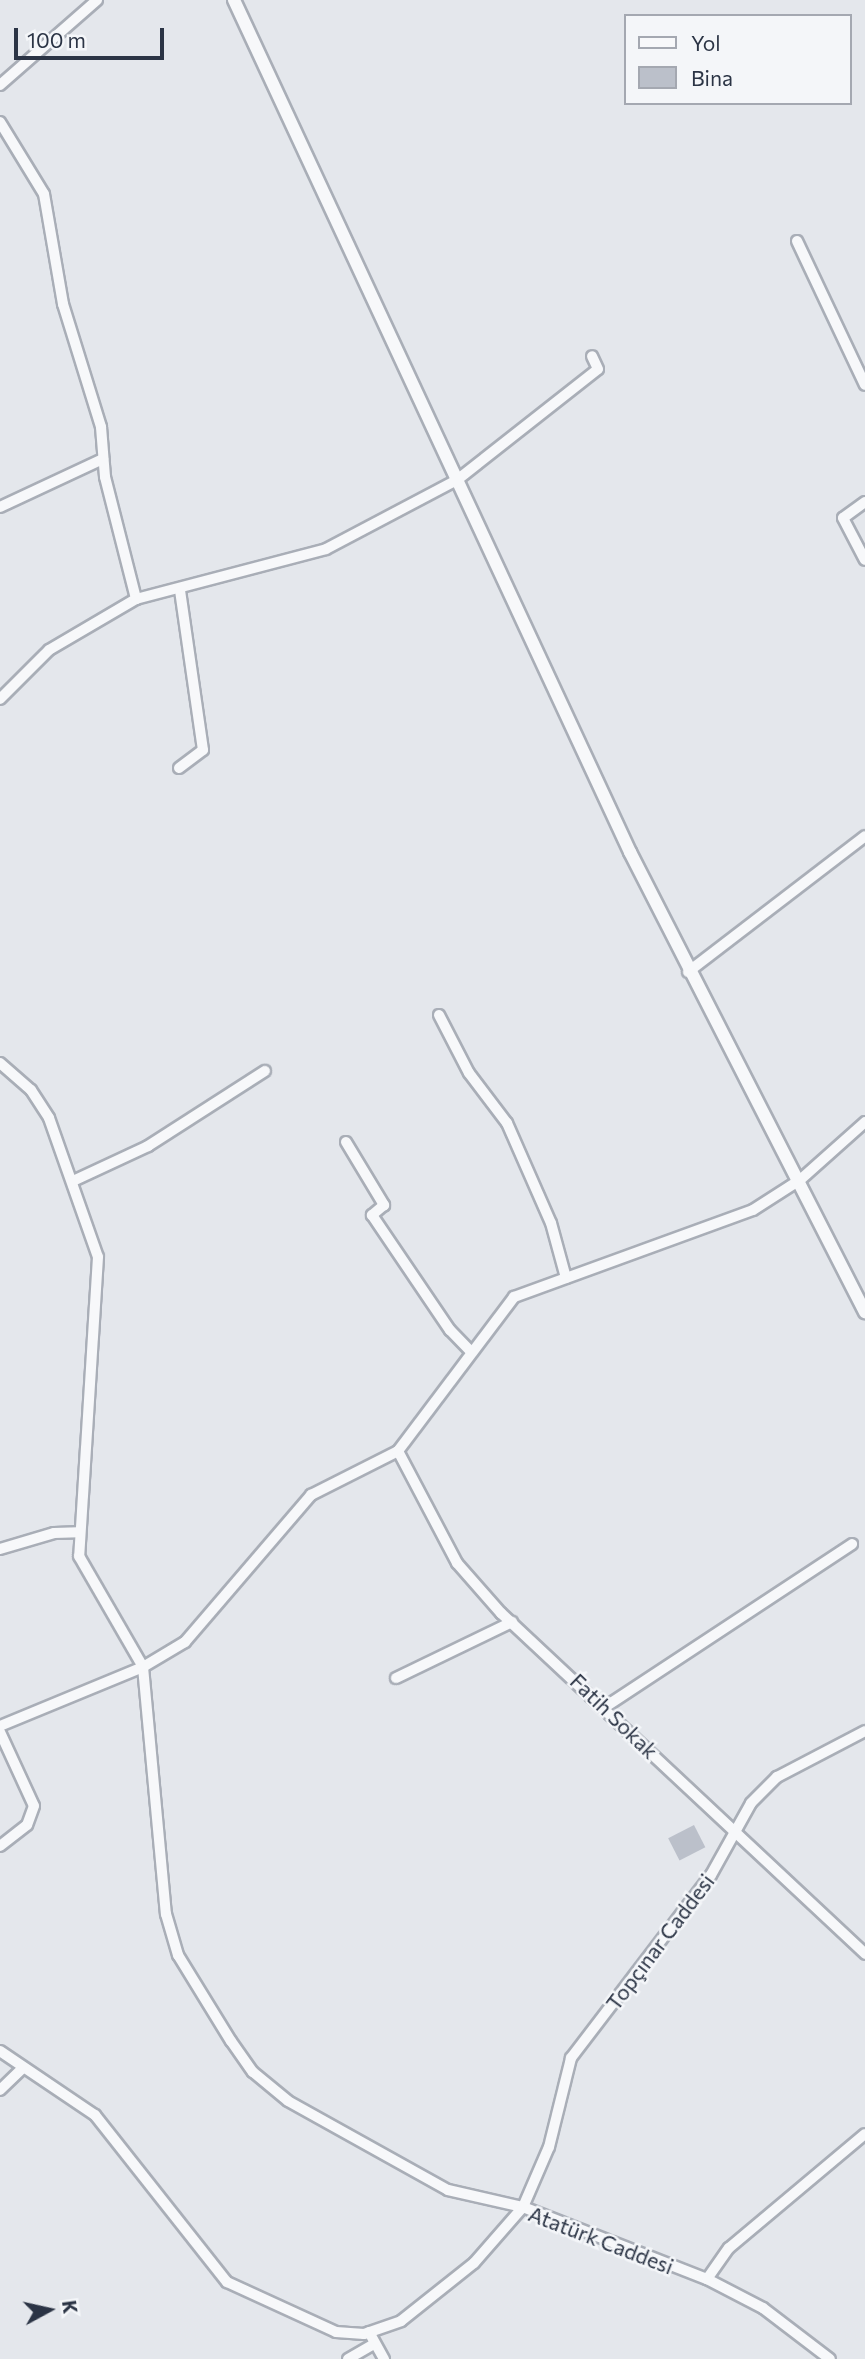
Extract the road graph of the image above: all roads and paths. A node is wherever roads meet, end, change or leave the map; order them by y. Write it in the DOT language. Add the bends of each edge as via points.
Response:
graph roads {
  1 [pos="97,0"];
  2 [pos="234,0"];
  3 [pos="0,85"];
  4 [pos="0,122"];
  5 [pos="797,241"];
  6 [pos="592,356"];
  7 [pos="865,385"];
  8 [pos="103,458"];
  9 [pos="457,480"];
  10 [pos="865,502"];
  11 [pos="0,507"];
  12 [pos="865,560"];
  13 [pos="180,591"];
  14 [pos="136,598"];
  15 [pos="0,699"];
  16 [pos="179,768"];
  17 [pos="865,836"];
  18 [pos="688,972"];
  19 [pos="439,1015"];
  20 [pos="0,1063"];
  21 [pos="265,1071"];
  22 [pos="865,1122"];
  23 [pos="345,1142"];
  24 [pos="800,1180"];
  25 [pos="73,1181"];
  26 [pos="566,1278"];
  27 [pos="865,1312"];
  28 [pos="471,1352"];
  29 [pos="398,1451"];
  30 [pos="78,1532"];
  31 [pos="852,1544"];
  32 [pos="0,1549"];
  33 [pos="512,1622"];
  34 [pos="143,1667"];
  35 [pos="396,1678"];
  36 [pos="605,1707"];
  37 [pos="0,1726"];
  38 [pos="865,1731"];
  39 [pos="0,1732"];
  40 [pos="737,1834"];
  41 [pos="0,1846"];
  42 [pos="865,1954"];
  43 [pos="0,2051"];
  44 [pos="21,2070"];
  45 [pos="0,2090"];
  46 [pos="865,2134"];
  47 [pos="523,2207"];
  48 [pos="707,2279"];
  49 [pos="369,2332"];
  50 [pos="374,2344"];
  51 [pos="348,2359"];
  52 [pos="384,2359"];
  53 [pos="830,2359"];
  1 -- 3 [label="street"];
  2 -- 9 [label="street"];
  4 -- 8 [label="street" via="44,194 63,304 101,428"];
  5 -- 7 [label="street"];
  6 -- 9 [label="street" via="598,369"];
  8 -- 11 [label="street"];
  8 -- 14 [label="street"];
  9 -- 13 [label="street" via="326,549"];
  9 -- 18 [label="street"];
  10 -- 12 [label="street" via="843,517"];
  13 -- 14 [label="street"];
  13 -- 16 [label="street" via="204,750"];
  14 -- 15 [label="street" via="49,650"];
  17 -- 18 [label="street"];
  18 -- 24 [label="street"];
  19 -- 26 [label="street" via="469,1073 517,1145 551,1223"];
  20 -- 25 [label="street" via="31,1090 49,1118"];
  21 -- 25 [label="street" via="148,1146"];
  22 -- 24 [label="street"];
  23 -- 28 [label="street" via="384,1205 372,1215 443,1321"];
  24 -- 26 [label="street" via="730,1221"];
  24 -- 27 [label="street"];
  25 -- 30 [label="street" via="98,1257"];
  26 -- 28 [label="street" via="514,1297"];
  28 -- 29 [label="street"];
  29 -- 33 [label="street, Fatih Sokak" via="457,1563"];
  29 -- 34 [label="street" via="311,1495 185,1642"];
  30 -- 32 [label="street" via="54,1533"];
  30 -- 34 [label="street" via="79,1556"];
  31 -- 36 [label="street"];
  33 -- 35 [label="street"];
  33 -- 36 [label="street, Fatih Sokak"];
  34 -- 37 [label="street"];
  34 -- 47 [label="street" via="166,1914 178,1955 253,2072 288,2101 448,2190"];
  36 -- 40 [label="street, Fatih Sokak"];
  38 -- 40 [label="street, Topçınar Caddesi" via="777,1777 751,1803"];
  39 -- 41 [label="street" via="34,1806 27,1825"];
  40 -- 42 [label="street, Fatih Sokak"];
  40 -- 47 [label="street, Topçınar Caddesi" via="711,1875 571,2058 549,2147"];
  43 -- 44 [label="street, Atatürk Caddesi"];
  44 -- 45 [label="street"];
  44 -- 49 [label="street, Atatürk Caddesi" via="95,2115 227,2282 336,2332"];
  46 -- 48 [label="street" via="729,2248"];
  47 -- 48 [label="street, Atatürk Caddesi"];
  47 -- 49 [label="street, Atatürk Caddesi" via="474,2263 401,2321"];
  48 -- 53 [label="street, Atatürk Caddesi" via="763,2308"];
  49 -- 50 [label="street"];
  50 -- 51 [label="street"];
  50 -- 52 [label="street"];
}
